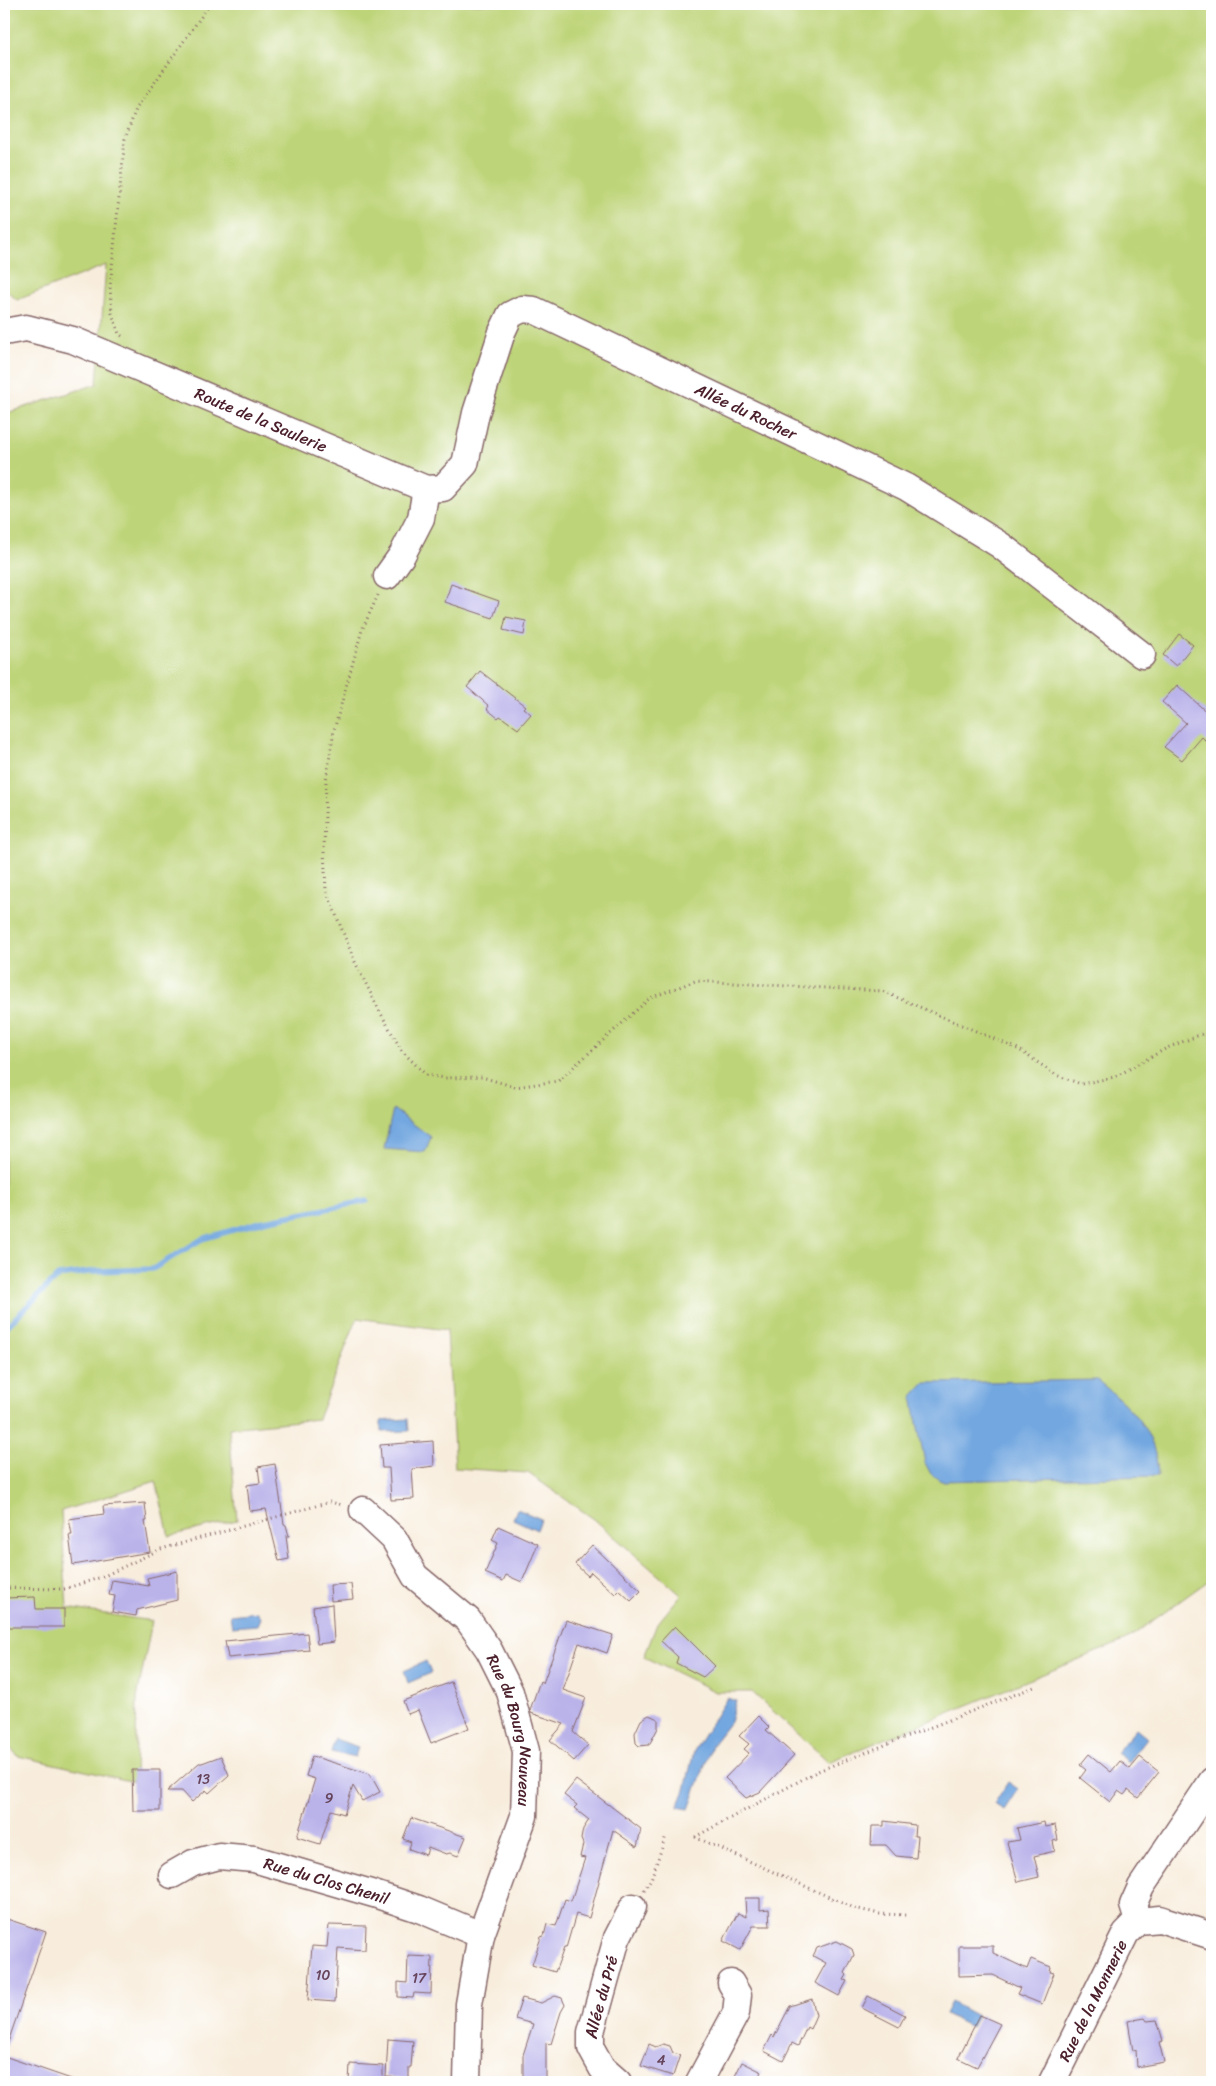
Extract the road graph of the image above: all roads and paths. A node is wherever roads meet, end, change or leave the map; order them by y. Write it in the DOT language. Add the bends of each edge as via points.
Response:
graph roads {
  1 [pos="10,4"];
  2 [pos="210,4"];
  3 [pos="4,11"];
  4 [pos="4,332"];
  5 [pos="126,340"];
  6 [pos="426,489"];
  7 [pos="387,576"];
  8 [pos="1142,655"];
  9 [pos="1212,1030"];
  10 [pos="363,1510"];
  11 [pos="4,1588"];
  12 [pos="1034,1687"];
  13 [pos="1212,1781"];
  14 [pos="666,1836"];
  15 [pos="172,1875"];
  16 [pos="632,1907"];
  17 [pos="906,1916"];
  18 [pos="1138,1921"];
  19 [pos="481,1935"];
  20 [pos="1212,1936"];
  21 [pos="731,1982"];
  22 [pos="467,2082"];
  23 [pos="618,2082"];
  24 [pos="699,2082"];
  25 [pos="1052,2082"];
  1 -- 3 [label="path"];
  2 -- 5 [label="path" via="136,109 125,139 110,287 112,313 119,334"];
  4 -- 6 [label="street, Route de la Saulerie" via="26,328 73,340"];
  6 -- 7 [label="street" via="420,518 402,555"];
  6 -- 8 [label="street, Allée du Rocher" via="443,488 465,464 476,413 502,332 510,315 522,309 534,310 906,487 1000,545"];
  7 -- 9 [label="path" via="362,630 334,730 326,782 326,890 355,962 380,1012 402,1051 426,1075 482,1078 515,1087 558,1081 650,998 695,982 882,991 1018,1049 1056,1075 1081,1084 1115,1077 1167,1048"];
  10 -- 11 [label="path" via="330,1502 161,1550 102,1577 64,1589"];
  10 -- 19 [label="street, Rue du Bourg Nouveau" via="394,1539 415,1576 468,1620 489,1650 510,1692 524,1742 524,1816"];
  12 -- 17 [label="path" via="818,1771 695,1836 854,1908"];
  13 -- 18 [label="street" via="1141,1887 1133,1905"];
  14 -- 16 [label="path" via="651,1879"];
  15 -- 19 [label="street, Rue du Clos Chenil" via="193,1863 219,1856 254,1859 419,1909"];
  16 -- 23 [label="street, Allée du Pré" via="616,1938 591,2032 592,2048 602,2068"];
  18 -- 20 [label="street" via="1160,1918"];
  18 -- 25 [label="street, Rue de la Monnerie" via="1126,1933"];
  19 -- 22 [label="street, Rue du Bourg Nouveau" via="469,2004"];
  21 -- 24 [label="street" via="738,1995 736,2012"];
}
